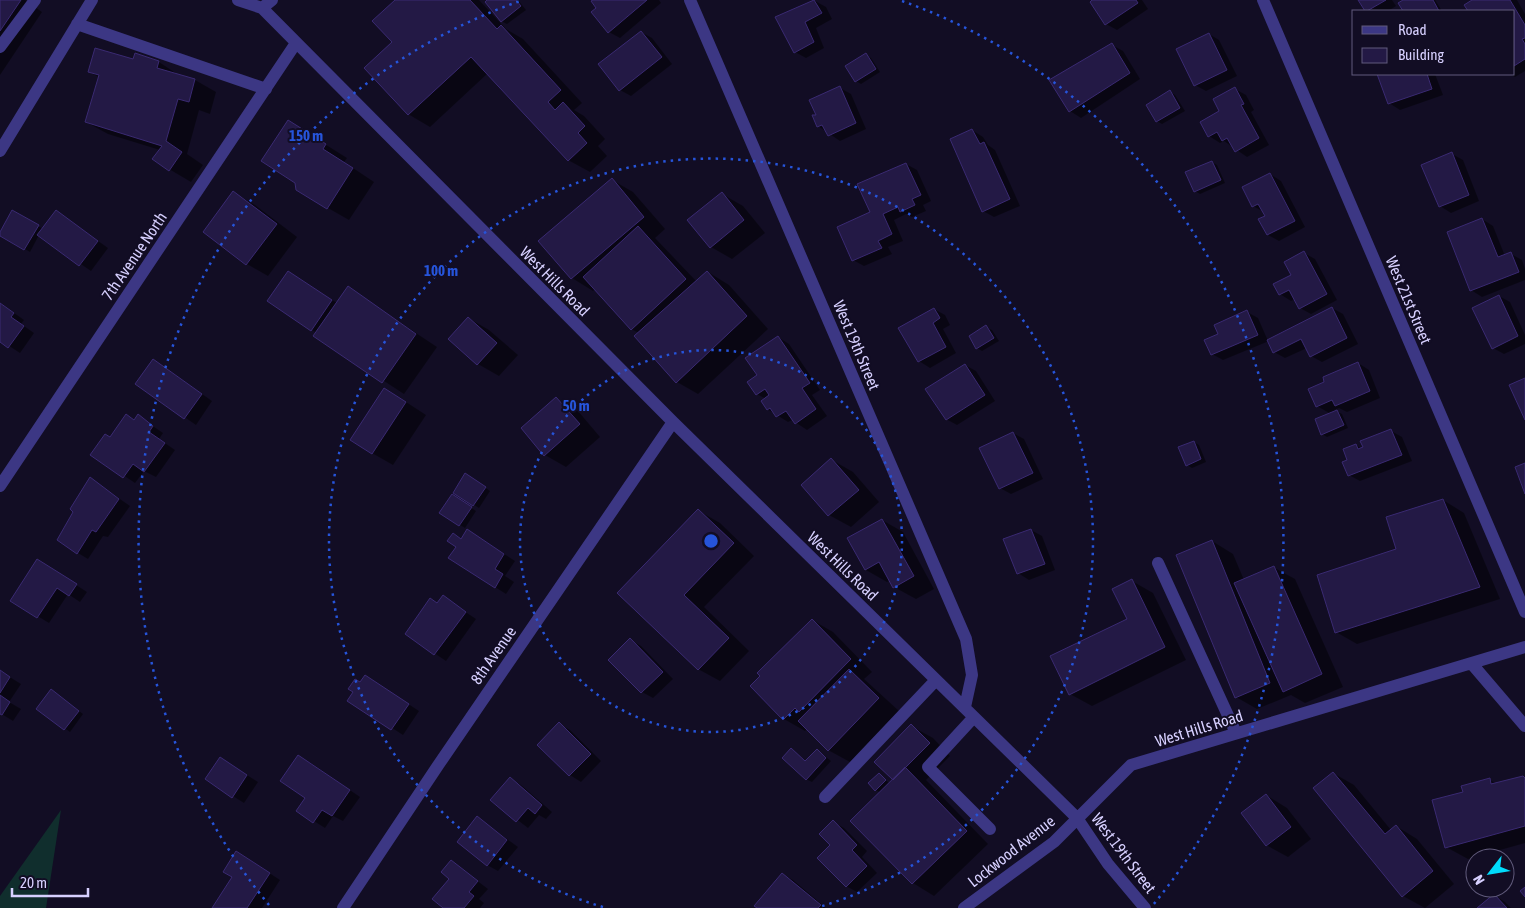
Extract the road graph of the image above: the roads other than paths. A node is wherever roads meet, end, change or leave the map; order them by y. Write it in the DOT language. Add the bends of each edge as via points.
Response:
graph roads {
  1 [pos="35,0"];
  2 [pos="92,0"];
  3 [pos="238,0"];
  4 [pos="690,0"];
  5 [pos="1263,0"];
  6 [pos="267,4"];
  7 [pos="78,24"];
  8 [pos="296,43"];
  9 [pos="0,47"];
  10 [pos="266,89"];
  11 [pos="0,151"];
  12 [pos="673,422"];
  13 [pos="0,486"];
  14 [pos="1158,564"];
  15 [pos="1525,612"];
  16 [pos="1525,646"];
  17 [pos="1472,664"];
  18 [pos="936,680"];
  19 [pos="965,707"];
  20 [pos="974,716"];
  21 [pos="1525,726"];
  22 [pos="1236,734"];
  23 [pos="826,796"];
  24 [pos="1077,818"];
  25 [pos="990,829"];
  26 [pos="343,908"];
  27 [pos="964,908"];
  28 [pos="1145,908"];
  1 -- 9 [label="street"];
  2 -- 7 [label="street"];
  3 -- 6 [label="street, West Hills Road"];
  4 -- 19 [label="street, West 19th Street" via="966,639 972,674"];
  5 -- 15 [label="street, West 21st Street"];
  6 -- 8 [label="street, West Hills Road"];
  7 -- 10 [label="street"];
  7 -- 11 [label="street"];
  8 -- 10 [label="street, 7th Avenue North"];
  8 -- 12 [label="street, West Hills Road"];
  10 -- 13 [label="street, 7th Avenue North"];
  12 -- 18 [label="street, West Hills Road"];
  12 -- 26 [label="street, 8th Avenue"];
  14 -- 22 [label="street"];
  16 -- 17 [label="street, West Hills Road"];
  17 -- 21 [label="street"];
  17 -- 22 [label="street, West Hills Road"];
  18 -- 19 [label="street, West Hills Road"];
  18 -- 23 [label="street"];
  19 -- 20 [label="street, West Hills Road"];
  20 -- 24 [label="street, West Hills Road"];
  20 -- 25 [label="street" via="928,768"];
  22 -- 24 [label="street, West Hills Road" via="1131,765"];
  24 -- 27 [label="street, Lockwood Avenue" via="1054,842"];
  24 -- 28 [label="street, West 19th Street" via="1108,864"];
}
